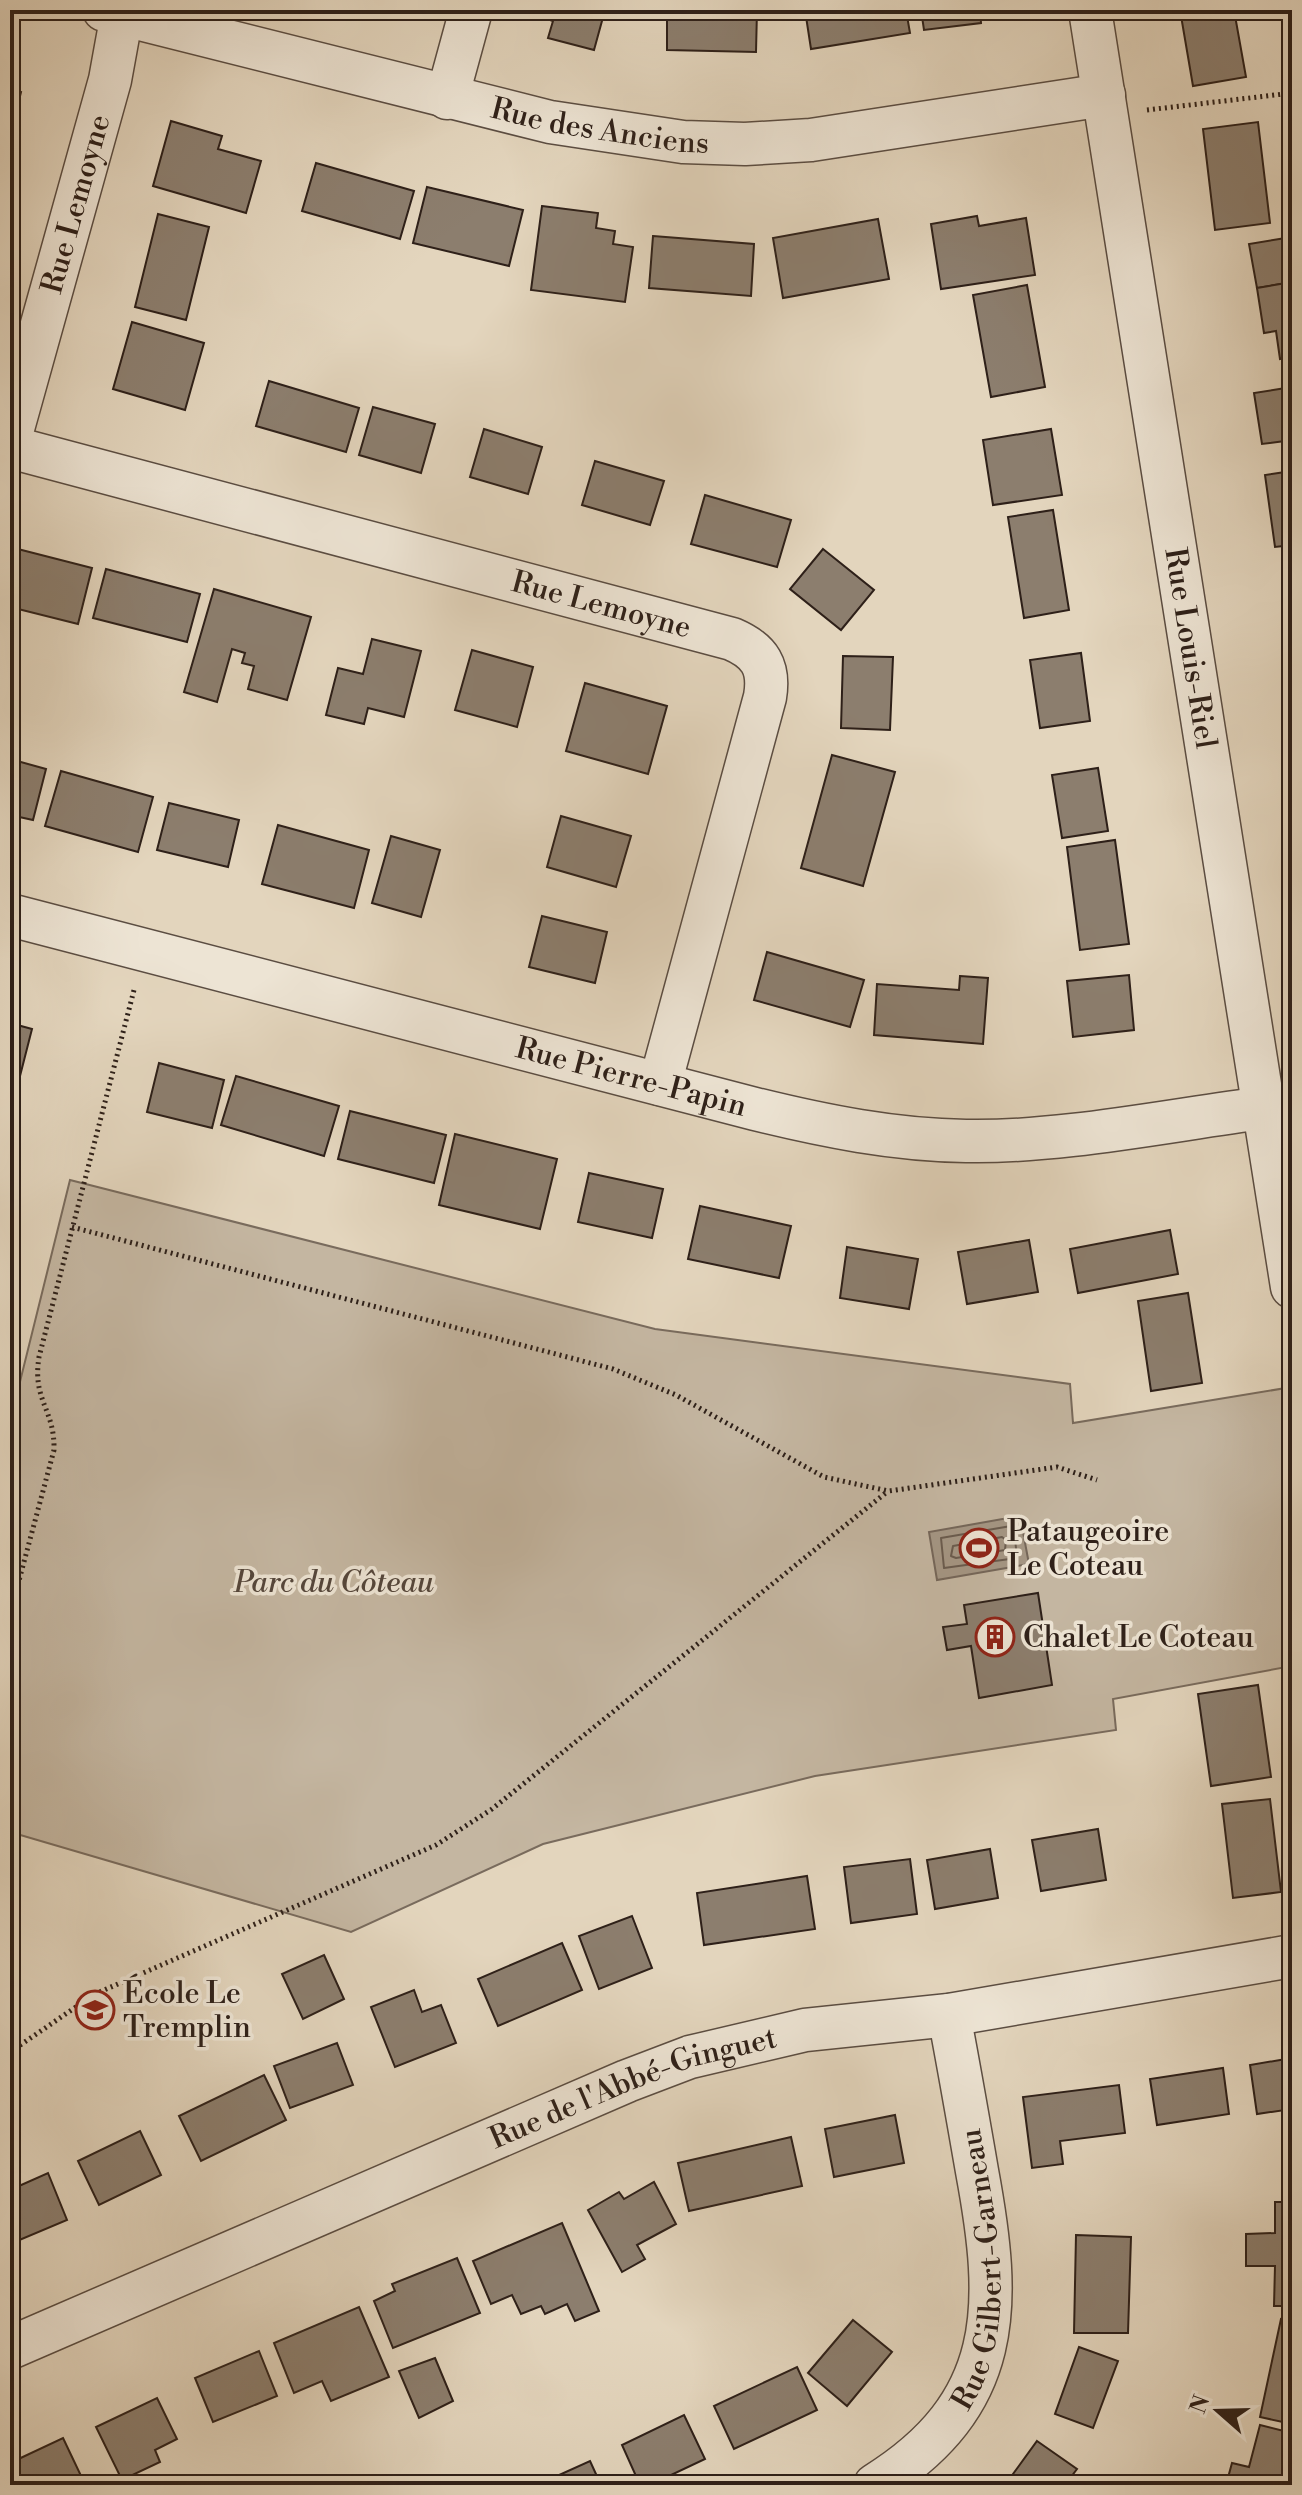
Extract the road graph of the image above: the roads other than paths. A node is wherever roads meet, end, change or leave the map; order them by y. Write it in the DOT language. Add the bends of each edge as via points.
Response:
graph roads {
  1 [pos="471,10"];
  2 [pos="1090,10"];
  3 [pos="113,12"];
  4 [pos="447,98"];
  5 [pos="1106,105"];
  6 [pos="10,439"];
  7 [pos="10,447"];
  8 [pos="10,915"];
  9 [pos="660,1084"];
  10 [pos="1263,1108"];
  11 [pos="1292,1287"];
  12 [pos="1292,1956"];
  13 [pos="949,2015"];
  14 [pos="10,2348"];
  15 [pos="875,2485"];
  1 -- 4 [label="street"];
  2 -- 5 [label="street, Rue Louis-Riel"];
  3 -- 4 [label="street, Rue des Anciens"];
  3 -- 6 [label="street, Rue Lemoyne" via="110,80"];
  4 -- 5 [label="street, Rue des Anciens" via="617,134 745,144"];
  5 -- 10 [label="street, Rue Louis-Riel"];
  7 -- 9 [label="street, Rue Lemoyne" via="749,647 768,677 765,697"];
  8 -- 9 [label="street, Rue Pierre-Papin"];
  9 -- 10 [label="street, Rue Pierre-Papin" via="815,1124 967,1141 1014,1140"];
  10 -- 11 [label="street, Rue Louis-Riel"];
  12 -- 13 [label="street, Rue de l'Abbé-Ginguet"];
  13 -- 14 [label="street, Rue de l'Abbé-Ginguet" via="805,2030 690,2057"];
  13 -- 15 [label="street, Rue Gilbert-Garneau" via="991,2244 991,2324 965,2398 939,2435"];
}
